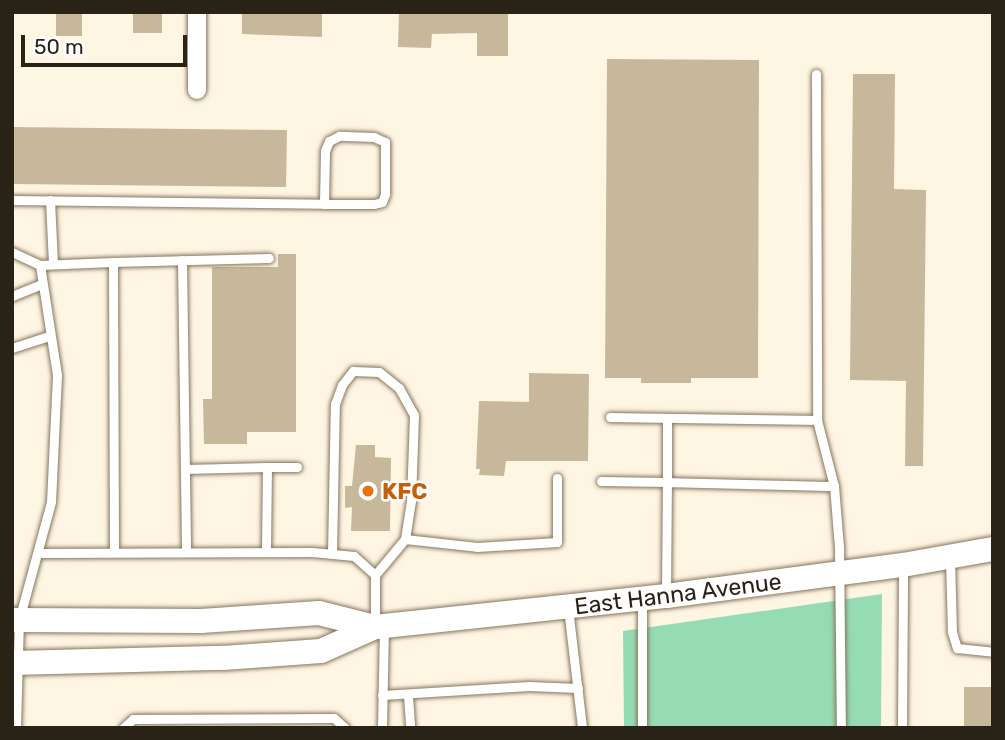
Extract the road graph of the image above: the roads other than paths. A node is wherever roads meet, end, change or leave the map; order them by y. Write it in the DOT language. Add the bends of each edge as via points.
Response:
graph roads {
  1 [pos="197,12"];
  2 [pos="816,74"];
  3 [pos="197,90"];
  4 [pos="12,200"];
  5 [pos="50,200"];
  6 [pos="324,204"];
  7 [pos="12,252"];
  8 [pos="269,258"];
  9 [pos="182,260"];
  10 [pos="113,262"];
  11 [pos="53,264"];
  12 [pos="40,265"];
  13 [pos="42,284"];
  14 [pos="12,296"];
  15 [pos="50,336"];
  16 [pos="12,348"];
  17 [pos="610,416"];
  18 [pos="667,418"];
  19 [pos="817,420"];
  20 [pos="267,467"];
  21 [pos="297,467"];
  22 [pos="185,469"];
  23 [pos="557,478"];
  24 [pos="601,481"];
  25 [pos="667,482"];
  26 [pos="834,486"];
  27 [pos="405,539"];
  28 [pos="988,550"];
  29 [pos="186,551"];
  30 [pos="114,552"];
  31 [pos="266,552"];
  32 [pos="39,553"];
  33 [pos="332,554"];
  34 [pos="950,556"];
  35 [pos="903,565"];
  36 [pos="840,573"];
  37 [pos="375,575"];
  38 [pos="654,597"];
  39 [pos="568,608"];
  40 [pos="16,620"];
  41 [pos="380,627"];
  42 [pos="993,652"];
  43 [pos="15,663"];
  44 [pos="578,688"];
  45 [pos="382,695"];
  46 [pos="408,696"];
  47 [pos="16,728"];
  48 [pos="123,728"];
  49 [pos="345,728"];
  50 [pos="382,728"];
  51 [pos="410,728"];
  52 [pos="582,728"];
  53 [pos="642,728"];
  54 [pos="841,728"];
  55 [pos="902,728"];
  1 -- 3 [label="street"];
  2 -- 19 [label="lane"];
  4 -- 5 [label="lane"];
  5 -- 6 [label="lane"];
  5 -- 11 [label="lane"];
  6 -- 6 [label="lane" via="382,202 385,142 351,136 329,141"];
  7 -- 12 [label="lane"];
  8 -- 9 [label="lane"];
  9 -- 10 [label="lane"];
  9 -- 22 [label="lane"];
  10 -- 11 [label="lane"];
  10 -- 30 [label="lane"];
  11 -- 12 [label="lane"];
  12 -- 13 [label="lane"];
  13 -- 14 [label="lane"];
  13 -- 15 [label="lane"];
  15 -- 16 [label="lane"];
  15 -- 32 [label="lane" via="57,375 57,434 51,502"];
  17 -- 18 [label="lane"];
  18 -- 19 [label="lane"];
  18 -- 25 [label="lane"];
  19 -- 26 [label="lane"];
  20 -- 21 [label="lane"];
  20 -- 22 [label="lane"];
  20 -- 31 [label="lane"];
  22 -- 29 [label="lane"];
  23 -- 27 [label="lane" via="558,542 477,547"];
  24 -- 25 [label="lane"];
  25 -- 26 [label="lane"];
  25 -- 38 [label="lane"];
  26 -- 36 [label="lane"];
  27 -- 33 [label="lane" via="414,415 399,388 379,372 353,371 335,404"];
  27 -- 37 [label="lane"];
  28 -- 34 [label="main road, East Hanna Avenue"];
  29 -- 30 [label="lane"];
  29 -- 31 [label="lane"];
  30 -- 32 [label="lane"];
  31 -- 33 [label="lane"];
  32 -- 40 [label="lane"];
  33 -- 37 [label="lane" via="354,556"];
  34 -- 35 [label="main road, East Hanna Avenue"];
  34 -- 42 [label="lane" via="952,632 957,648"];
  35 -- 36 [label="main road, East Hanna Avenue"];
  35 -- 55 [label="lane"];
  36 -- 38 [label="main road, East Hanna Avenue"];
  36 -- 54 [label="lane"];
  37 -- 41 [label="lane"];
  38 -- 39 [label="main road, East Hanna Avenue"];
  38 -- 53 [label="lane"];
  39 -- 41 [label="main road, East Hanna Avenue"];
  39 -- 44 [label="lane"];
  40 -- 41 [label="main road, East Hanna Avenue" via="201,621 319,613"];
  40 -- 43 [label="lane"];
  41 -- 43 [label="main road, East Hanna Avenue" via="321,651"];
  41 -- 45 [label="lane"];
  43 -- 47 [label="lane"];
  44 -- 46 [label="lane" via="530,686"];
  44 -- 52 [label="lane"];
  45 -- 46 [label="lane"];
  45 -- 50 [label="lane"];
  46 -- 51 [label="lane"];
  48 -- 49 [label="lane" via="132,719 334,718"];
}
